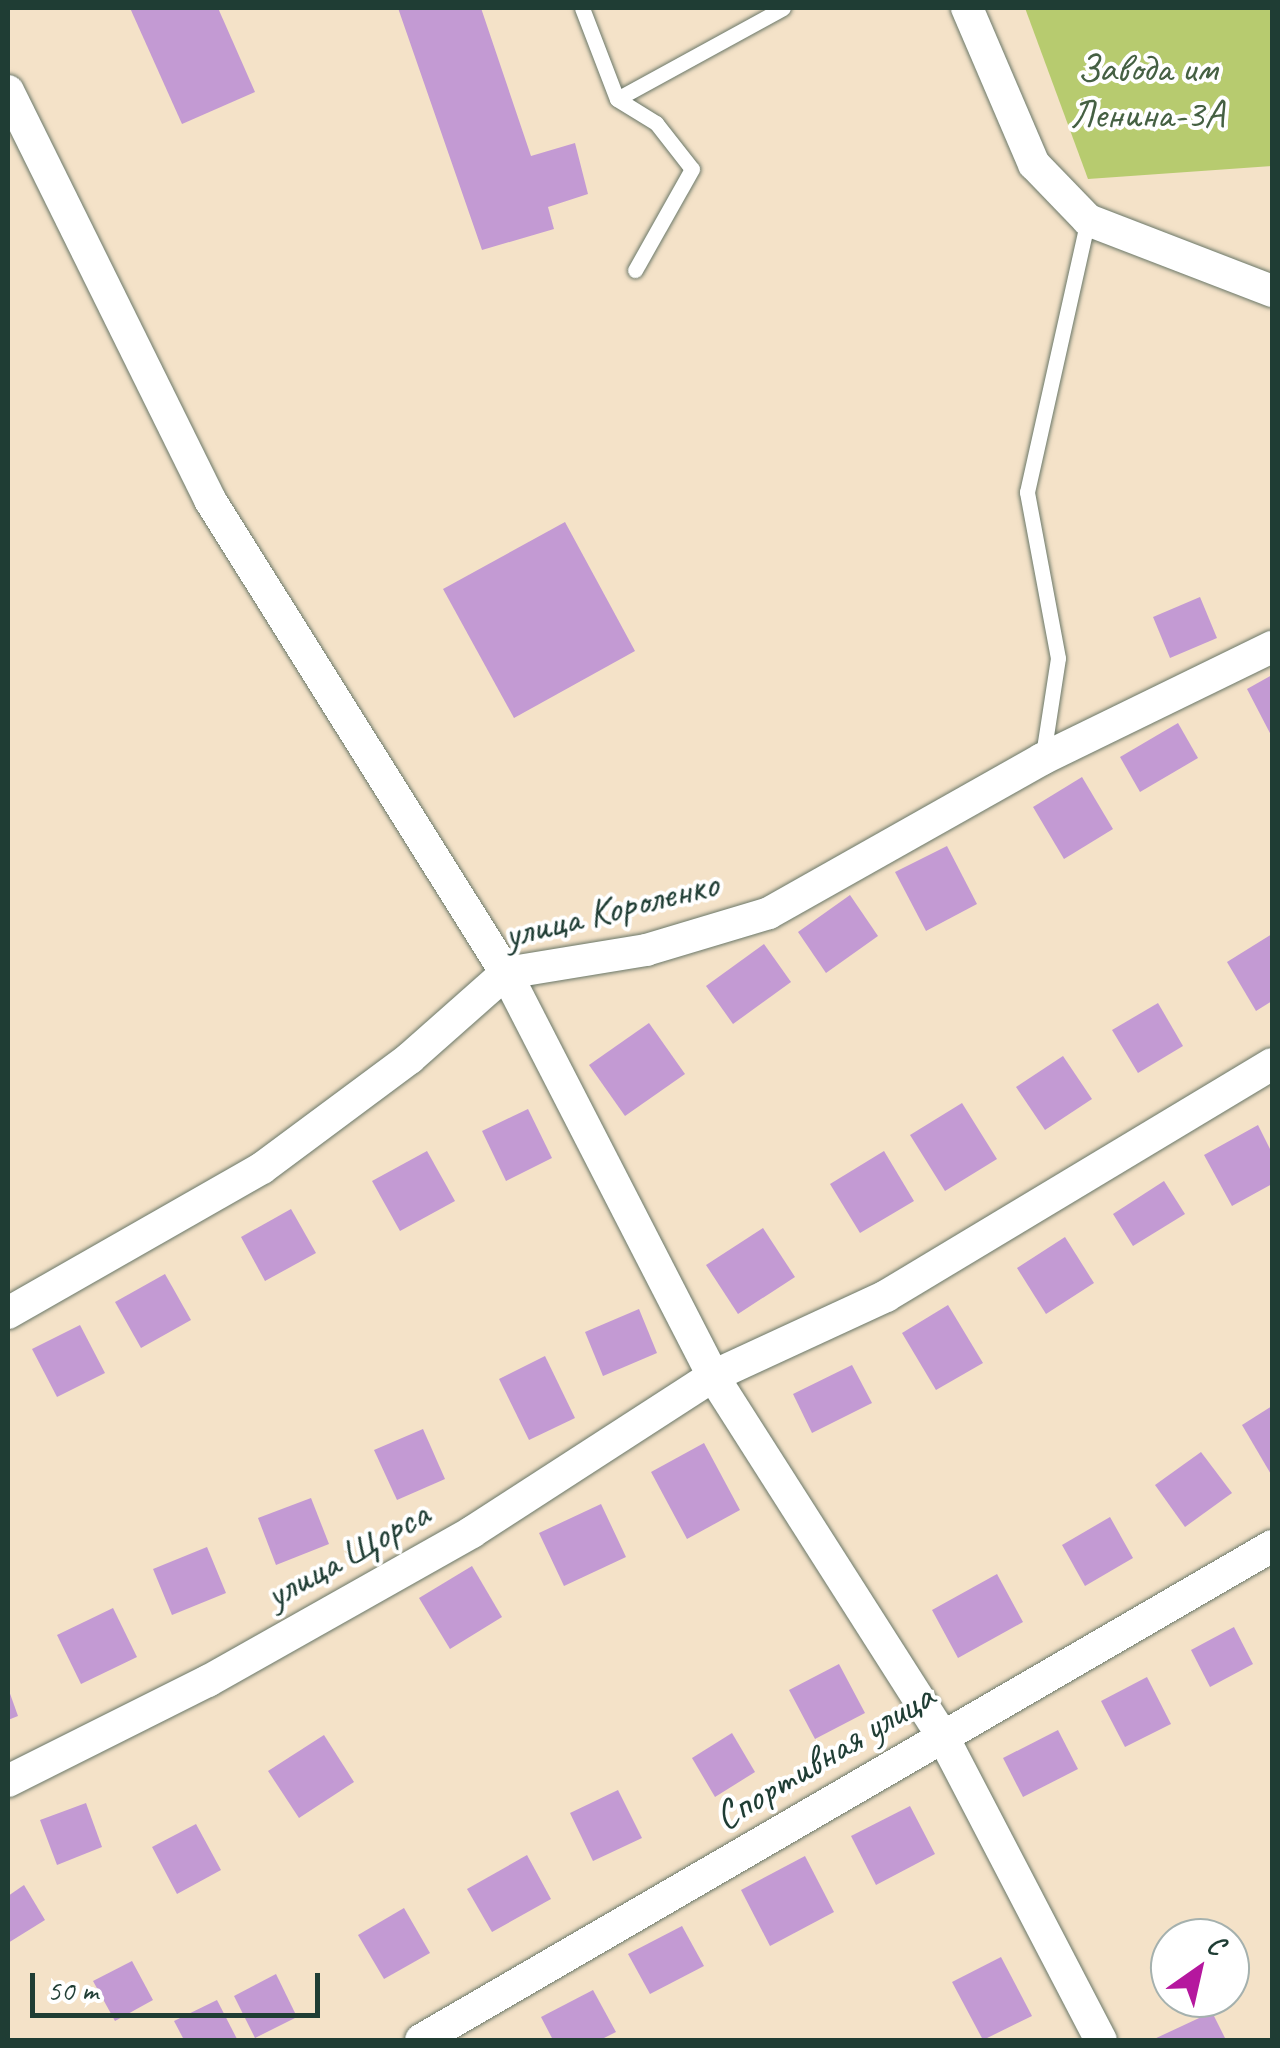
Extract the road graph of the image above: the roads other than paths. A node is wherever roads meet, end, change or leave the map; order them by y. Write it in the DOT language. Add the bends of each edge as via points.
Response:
graph roads {
  1 [pos="582,8"];
  2 [pos="783,8"];
  3 [pos="966,8"];
  4 [pos="8,91"];
  5 [pos="616,100"];
  6 [pos="1088,220"];
  7 [pos="636,270"];
  8 [pos="1272,292"];
  9 [pos="1272,647"];
  10 [pos="1042,759"];
  11 [pos="506,974"];
  12 [pos="1272,1064"];
  13 [pos="8,1313"];
  14 [pos="714,1376"];
  15 [pos="1272,1546"];
  16 [pos="942,1734"];
  17 [pos="8,1781"];
  18 [pos="420,2040"];
  19 [pos="1101,2040"];
  1 -- 5 [label="lane"];
  2 -- 5 [label="lane"];
  3 -- 6 [label="street" via="1034,164"];
  4 -- 11 [label="street" via="210,500"];
  5 -- 7 [label="lane" via="656,123 692,169"];
  6 -- 8 [label="street"];
  6 -- 10 [label="lane" via="1027,492 1058,658"];
  9 -- 10 [label="street, улица Короленко"];
  10 -- 11 [label="street, улица Короленко" via="769,913 646,950"];
  11 -- 13 [label="street, улица Короленко" via="410,1058 262,1168"];
  11 -- 14 [label="street"];
  12 -- 14 [label="street, улица Щорса" via="886,1296"];
  14 -- 16 [label="street"];
  14 -- 17 [label="street, улица Щорса" via="472,1532 208,1680"];
  15 -- 16 [label="street, Спортивная улица"];
  16 -- 18 [label="street, Спортивная улица"];
  16 -- 19 [label="street"];
}
